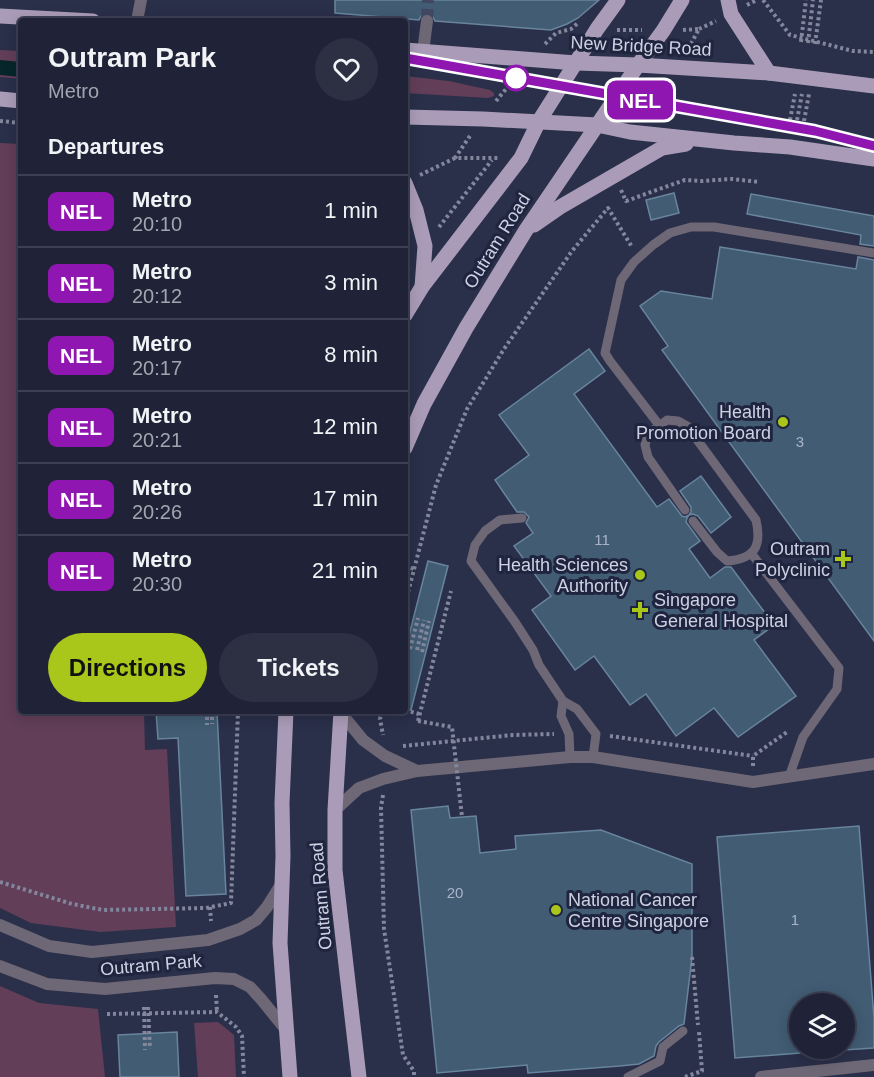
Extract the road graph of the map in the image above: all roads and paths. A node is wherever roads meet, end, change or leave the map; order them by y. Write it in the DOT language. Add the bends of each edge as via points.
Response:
graph roads {
  1 [pos="141,0"];
  2 [pos="618,0"];
  3 [pos="682,0"];
  4 [pos="728,0"];
  5 [pos="763,0"];
  6 [pos="807,0"];
  7 [pos="813,0"];
  8 [pos="821,0"];
  9 [pos="0,16"];
  10 [pos="37,18"];
  11 [pos="137,18"];
  12 [pos="427,21"];
  13 [pos="579,22"];
  14 [pos="801,42"];
  15 [pos="808,43"];
  16 [pos="815,44"];
  17 [pos="408,50"];
  18 [pos="423,52"];
  19 [pos="874,52"];
  20 [pos="531,58"];
  21 [pos="576,63"];
  22 [pos="638,65"];
  23 [pos="769,73"];
  24 [pos="796,85"];
  25 [pos="804,86"];
  26 [pos="874,86"];
  27 [pos="810,87"];
  28 [pos="0,99"];
  29 [pos="18,101"];
  30 [pos="408,117"];
  31 [pos="790,120"];
  32 [pos="797,120"];
  33 [pos="0,121"];
  34 [pos="539,121"];
  35 [pos="804,121"];
  36 [pos="18,123"];
  37 [pos="597,125"];
  38 [pos="734,143"];
  39 [pos="455,158"];
  40 [pos="874,159"];
  41 [pos="492,160"];
  42 [pos="410,180"];
  43 [pos="526,230"];
  44 [pos="434,234"];
  45 [pos="874,253"];
  46 [pos="638,258"];
  47 [pos="422,287"];
  48 [pos="408,310"];
  49 [pos="659,425"];
  50 [pos="408,441"];
  51 [pos="685,510"];
  52 [pos="522,518"];
  53 [pos="693,521"];
  54 [pos="751,553"];
  55 [pos="408,567"];
  56 [pos="414,569"];
  57 [pos="451,591"];
  58 [pos="408,592"];
  59 [pos="410,649"];
  60 [pos="419,651"];
  61 [pos="563,701"];
  62 [pos="408,711"];
  63 [pos="208,714"];
  64 [pos="212,714"];
  65 [pos="238,714"];
  66 [pos="286,714"];
  67 [pos="341,714"];
  68 [pos="343,714"];
  69 [pos="381,714"];
  70 [pos="419,714"];
  71 [pos="787,732"];
  72 [pos="383,736"];
  73 [pos="570,757"];
  74 [pos="592,757"];
  75 [pos="874,764"];
  76 [pos="417,771"];
  77 [pos="789,777"];
  78 [pos="382,779"];
  79 [pos="753,782"];
  80 [pos="335,810"];
  81 [pos="462,817"];
  82 [pos="0,882"];
  83 [pos="282,883"];
  84 [pos="0,926"];
  85 [pos="0,966"];
  86 [pos="146,1007"];
  87 [pos="107,1014"];
  88 [pos="287,1031"];
  89 [pos="683,1031"];
  90 [pos="148,1049"];
  91 [pos="874,1065"];
  92 [pos="244,1077"];
  93 [pos="290,1077"];
  94 [pos="359,1077"];
  95 [pos="414,1077"];
  96 [pos="628,1077"];
  97 [pos="761,1077"];
  1 -- 11 [label="street"];
  2 -- 21 [label="main road, Outram Road"];
  3 -- 22 [label="main road, Outram Road"];
  4 -- 23 [label="main road" via="730,14"];
  5 -- 19 [label="path" via="790,35 853,51"];
  6 -- 14 [label="path"];
  7 -- 15 [label="path"];
  8 -- 16 [label="path"];
  9 -- 10 [label="main road"];
  12 -- 18 [label="street"];
  13 -- 20 [label="path" via="556,33"];
  17 -- 18 [label="main road, New Bridge Road"];
  18 -- 20 [label="main road, New Bridge Road"];
  20 -- 21 [label="main road, New Bridge Road"];
  21 -- 22 [label="main road, New Bridge Road"];
  21 -- 34 [label="main road, Outram Road"];
  22 -- 23 [label="main road, New Bridge Road"];
  22 -- 37 [label="main road, Outram Road"];
  23 -- 26 [label="main road, New Bridge Road"];
  24 -- 31 [label="path"];
  25 -- 32 [label="path"];
  27 -- 35 [label="path"];
  28 -- 29 [label="main road"];
  30 -- 34 [label="main road"];
  33 -- 36 [label="path"];
  34 -- 37 [label="main road"];
  34 -- 47 [label="main road, Outram Road" via="521,158"];
  37 -- 38 [label="main road"];
  37 -- 43 [label="main road, Outram Road"];
  38 -- 40 [label="main road"];
  38 -- 43 [label="main road" via="662,148"];
  39 -- 42 [label="path"];
  41 -- 44 [label="path"];
  42 -- 47 [label="main road" via="425,246"];
  43 -- 50 [label="main road, Outram Road" via="466,328"];
  45 -- 46 [label="lane" via="692,226 670,233"];
  46 -- 49 [label="lane" via="621,280 605,353"];
  46 -- 56 [label="path" via="608,208 572,251 467,409 436,485"];
  47 -- 48 [label="main road, Outram Road"];
  49 -- 51 [label="lane" via="648,434 648,457"];
  49 -- 54 [label="lane" via="667,420 687,426 756,520 759,542"];
  52 -- 61 [label="lane" via="500,520 485,531 475,545 471,561 515,622"];
  53 -- 54 [label="lane" via="727,561 741,560"];
  54 -- 77 [label="lane" via="839,668 837,689 803,737"];
  55 -- 56 [label="path"];
  56 -- 58 [label="path"];
  57 -- 70 [label="path"];
  59 -- 60 [label="path" via="424,620"];
  61 -- 73 [label="lane" via="561,716 569,734"];
  61 -- 74 [label="lane" via="577,709 596,734"];
  62 -- 70 [label="path"];
  63 -- 64 [label="path" via="210,725"];
  65 -- 82 [label="path" via="231,903 206,908 103,910"];
  66 -- 83 [label="main road, Outram Road"];
  67 -- 80 [label="main road, Outram Road"];
  68 -- 76 [label="street" via="363,740"];
  69 -- 72 [label="path"];
  70 -- 81 [label="path, bridge" via="418,721 452,728"];
  71 -- 79 [label="path" via="753,756"];
  73 -- 74 [label="street"];
  73 -- 76 [label="street"];
  74 -- 79 [label="street"];
  75 -- 77 [label="street"];
  76 -- 78 [label="street"];
  77 -- 79 [label="street"];
  78 -- 80 [label="street" via="359,788"];
  78 -- 95 [label="path" via="384,929 403,1055"];
  80 -- 94 [label="main road, Outram Road" via="335,870"];
  83 -- 84 [label="street, Outram Park" via="256,920 240,930 207,940 92,952 49,946"];
  83 -- 88 [label="main road, Outram Road" via="280,943"];
  85 -- 88 [label="street, Outram Park" via="47,984 105,989 234,979 249,987"];
  86 -- 90 [label="path"];
  87 -- 92 [label="path" via="217,1012 242,1036"];
  88 -- 93 [label="main road, Outram Road"];
  89 -- 96 [label="lane" via="663,1047 660,1060"];
  91 -- 97 [label="street"];
}
